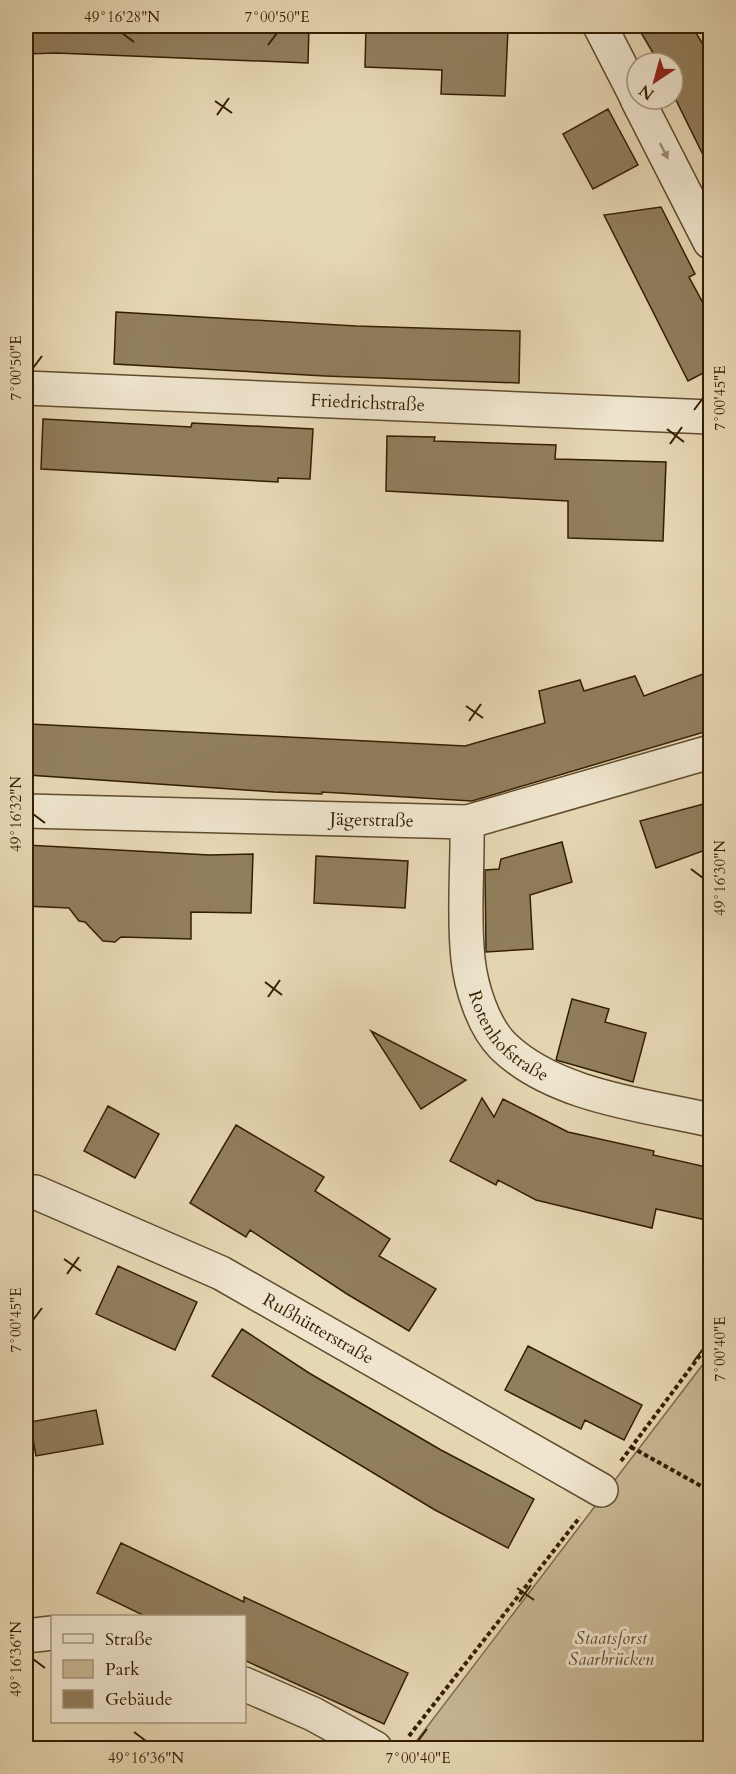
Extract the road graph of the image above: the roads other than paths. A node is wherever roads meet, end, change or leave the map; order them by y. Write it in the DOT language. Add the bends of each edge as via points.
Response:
graph roads {
  1 [pos="600,26"];
  2 [pos="625,75"];
  3 [pos="643,111"];
  4 [pos="711,242"];
  5 [pos="26,388"];
  6 [pos="711,417"];
  7 [pos="711,752"];
  8 [pos="26,812"];
  9 [pos="467,822"];
  10 [pos="711,1120"];
  11 [pos="26,1192"];
  12 [pos="601,1490"];
  13 [pos="51,1633"];
  14 [pos="26,1636"];
  15 [pos="246,1685"];
  16 [pos="375,1749"];
  1 -- 2 [label="street"];
  3 -- 4 [label="street, one-way"];
  5 -- 6 [label="street, Friedrichstraße"];
  7 -- 9 [label="street, Jägerstraße"];
  8 -- 9 [label="street, Jägerstraße"];
  9 -- 10 [label="street, Rotenhofstraße" via="468,960 482,1013 502,1046 546,1076 579,1090"];
  11 -- 12 [label="street, Rußhütterstraße" via="35,1192 221,1273"];
  13 -- 14 [label="street"];
  15 -- 16 [label="street" via="313,1714"];
}
